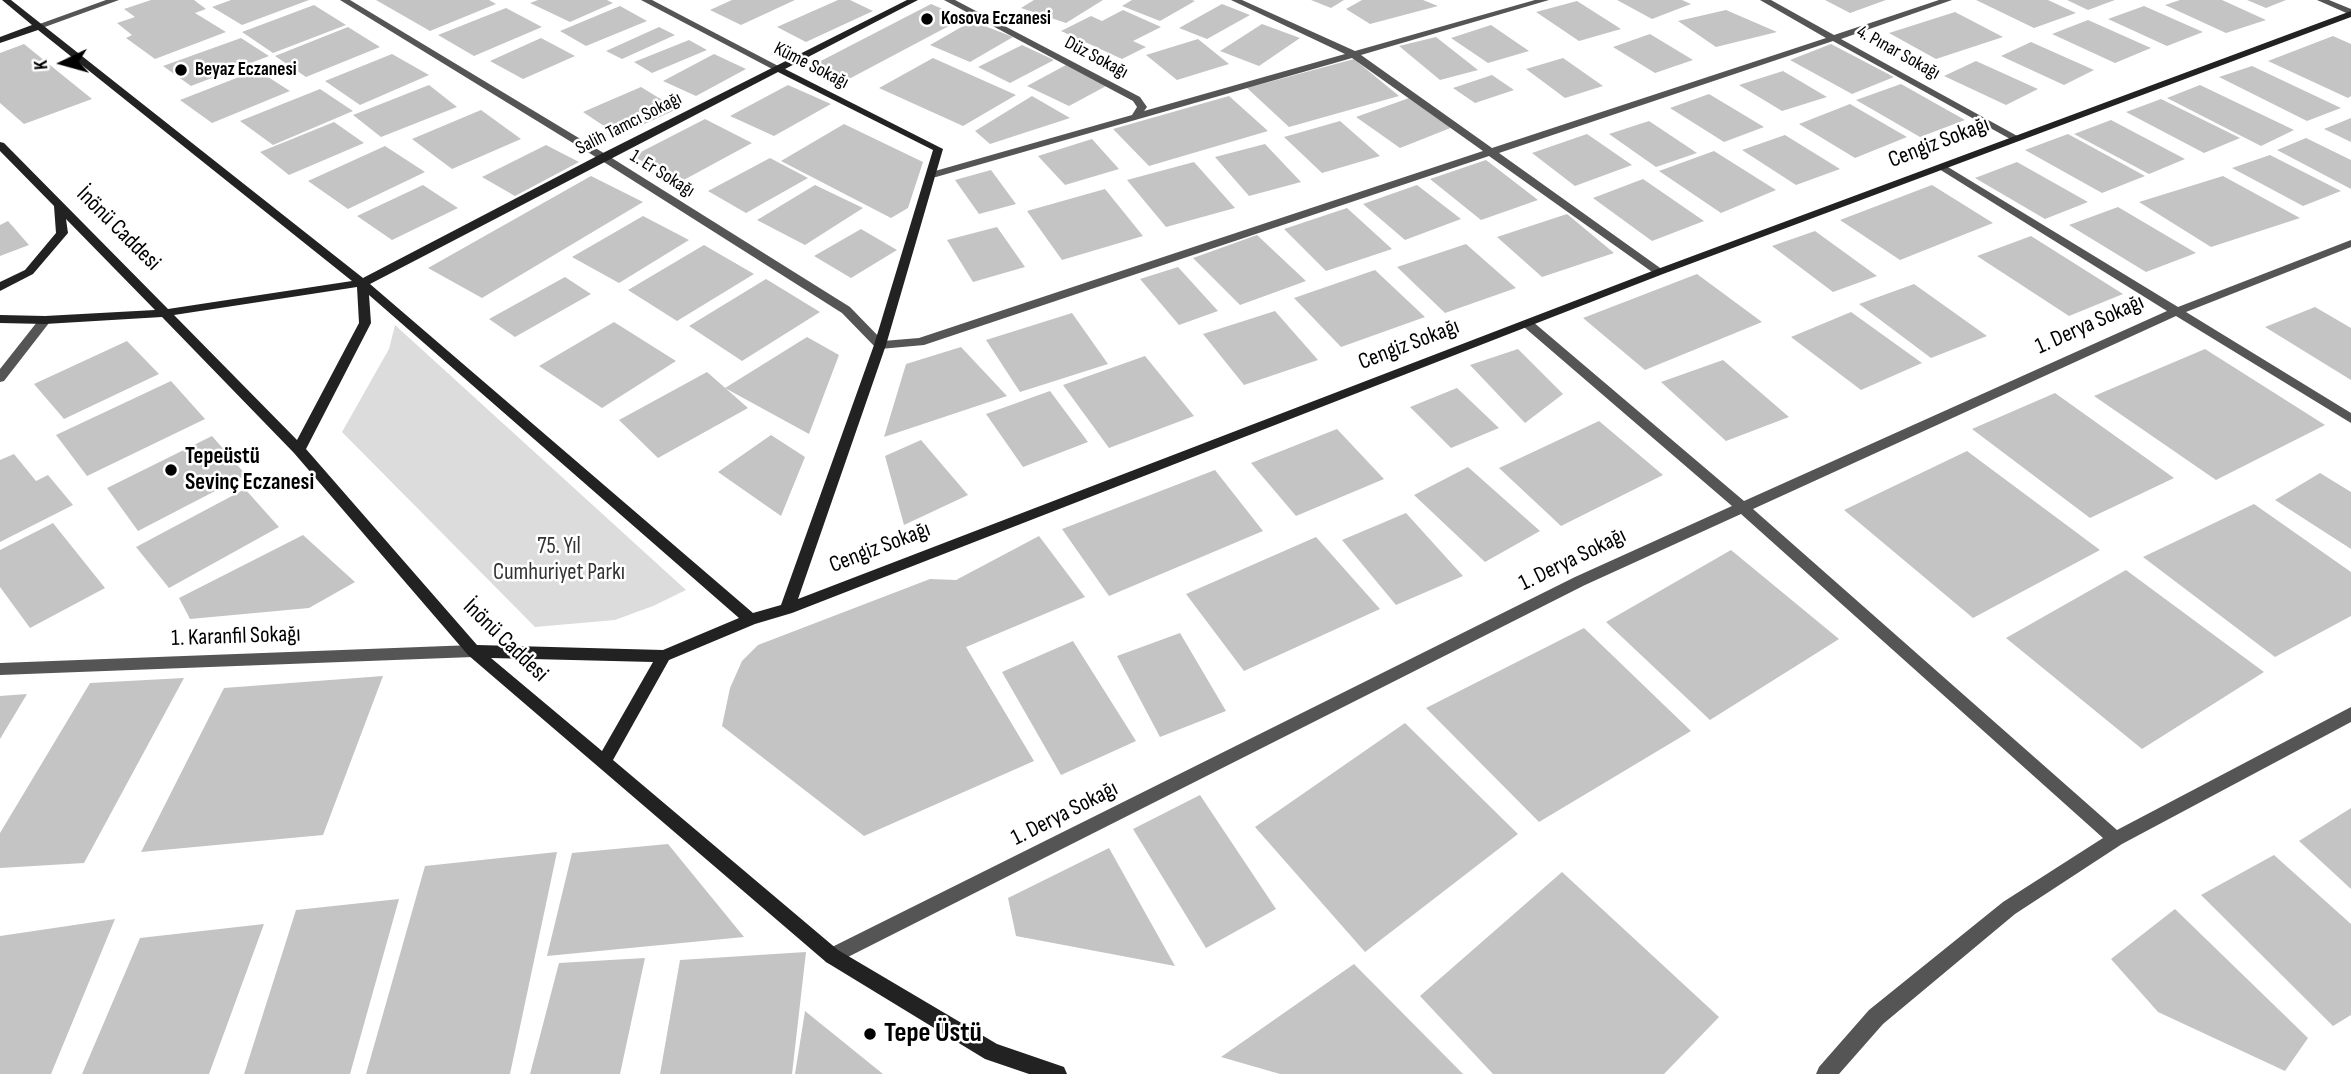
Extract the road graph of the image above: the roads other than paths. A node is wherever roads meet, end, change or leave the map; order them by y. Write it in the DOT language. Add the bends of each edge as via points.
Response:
graph roads {
  1 [pos="6,0"];
  2 [pos="115,0"];
  3 [pos="344,0"];
  4 [pos="645,0"];
  5 [pos="914,0"];
  6 [pos="948,0"];
  7 [pos="1235,0"];
  8 [pos="1545,0"];
  9 [pos="1764,0"];
  10 [pos="1948,0"];
  11 [pos="2321,0"];
  12 [pos="2351,13"];
  13 [pos="39,26"];
  14 [pos="1834,38"];
  15 [pos="0,40"];
  16 [pos="1353,54"];
  17 [pos="779,69"];
  18 [pos="1137,115"];
  19 [pos="2016,138"];
  20 [pos="0,145"];
  21 [pos="1492,153"];
  22 [pos="603,157"];
  23 [pos="1942,167"];
  24 [pos="932,176"];
  25 [pos="59,205"];
  26 [pos="2351,243"];
  27 [pos="1659,272"];
  28 [pos="362,283"];
  29 [pos="0,287"];
  30 [pos="2177,311"];
  31 [pos="166,313"];
  32 [pos="0,318"];
  33 [pos="45,320"];
  34 [pos="1528,324"];
  35 [pos="880,345"];
  36 [pos="0,378"];
  37 [pos="2351,419"];
  38 [pos="299,450"];
  39 [pos="1741,506"];
  40 [pos="787,609"];
  41 [pos="751,619"];
  42 [pos="473,651"];
  43 [pos="664,656"];
  44 [pos="0,669"];
  45 [pos="2351,714"];
  46 [pos="603,762"];
  47 [pos="2116,839"];
  48 [pos="832,956"];
  49 [pos="1057,1074"];
  50 [pos="1826,1074"];
  1 -- 13 [label="street"];
  2 -- 13 [label="street"];
  3 -- 22 [label="street, 1. Er Sokağı"];
  4 -- 17 [label="street, Küme Sokağı"];
  5 -- 17 [label="street, Salih Tamcı Sokağı"];
  6 -- 18 [label="street, Düz Sokağı" via="1137,99 1142,107"];
  7 -- 16 [label="street"];
  8 -- 16 [label="street"];
  9 -- 14 [label="street, 4. Pınar Sokağı"];
  10 -- 14 [label="street"];
  11 -- 12 [label="street"];
  12 -- 19 [label="street, Cengiz Sokağı"];
  13 -- 15 [label="street"];
  13 -- 28 [label="street"];
  14 -- 19 [label="street, 4. Pınar Sokağı"];
  14 -- 21 [label="street"];
  16 -- 18 [label="street"];
  16 -- 21 [label="street"];
  17 -- 22 [label="street, Salih Tamcı Sokağı"];
  17 -- 24 [label="street, Küme Sokağı" via="938,149"];
  18 -- 24 [label="street"];
  19 -- 23 [label="street, Cengiz Sokağı"];
  20 -- 25 [label="street, İnönü Caddesi"];
  21 -- 27 [label="street"];
  21 -- 35 [label="street" via="920,342"];
  22 -- 28 [label="street, Salih Tamcı Sokağı"];
  22 -- 35 [label="street, 1. Er Sokağı" via="846,310"];
  23 -- 27 [label="street, Cengiz Sokağı"];
  23 -- 30 [label="street"];
  24 -- 35 [label="street"];
  25 -- 29 [label="street" via="62,233 29,272"];
  25 -- 31 [label="street, İnönü Caddesi"];
  26 -- 30 [label="street, 1. Derya Sokağı"];
  27 -- 34 [label="street, Cengiz Sokağı"];
  28 -- 31 [label="street, Salih Tamcı Sokağı"];
  28 -- 38 [label="street" via="365,323"];
  28 -- 41 [label="street"];
  30 -- 37 [label="street"];
  30 -- 39 [label="street, 1. Derya Sokağı"];
  31 -- 33 [label="street, Salih Tamcı Sokağı"];
  31 -- 38 [label="street, İnönü Caddesi"];
  32 -- 33 [label="street, Salih Tamcı Sokağı"];
  33 -- 36 [label="street"];
  34 -- 39 [label="street"];
  34 -- 40 [label="street, Cengiz Sokağı"];
  35 -- 40 [label="street"];
  38 -- 42 [label="street, İnönü Caddesi"];
  39 -- 47 [label="street"];
  39 -- 48 [label="street, 1. Derya Sokağı" via="1580,581"];
  40 -- 41 [label="street, Cengiz Sokağı"];
  41 -- 43 [label="street, Cengiz Sokağı"];
  42 -- 43 [label="street, Cengiz Sokağı"];
  42 -- 44 [label="street, 1. Karanfil Sokağı"];
  42 -- 46 [label="street, İnönü Caddesi"];
  43 -- 46 [label="street"];
  45 -- 47 [label="street"];
  46 -- 48 [label="street, İnönü Caddesi"];
  47 -- 50 [label="street" via="2009,908 1876,1017"];
  48 -- 49 [label="street, İnönü Caddesi" via="992,1052"];
}
